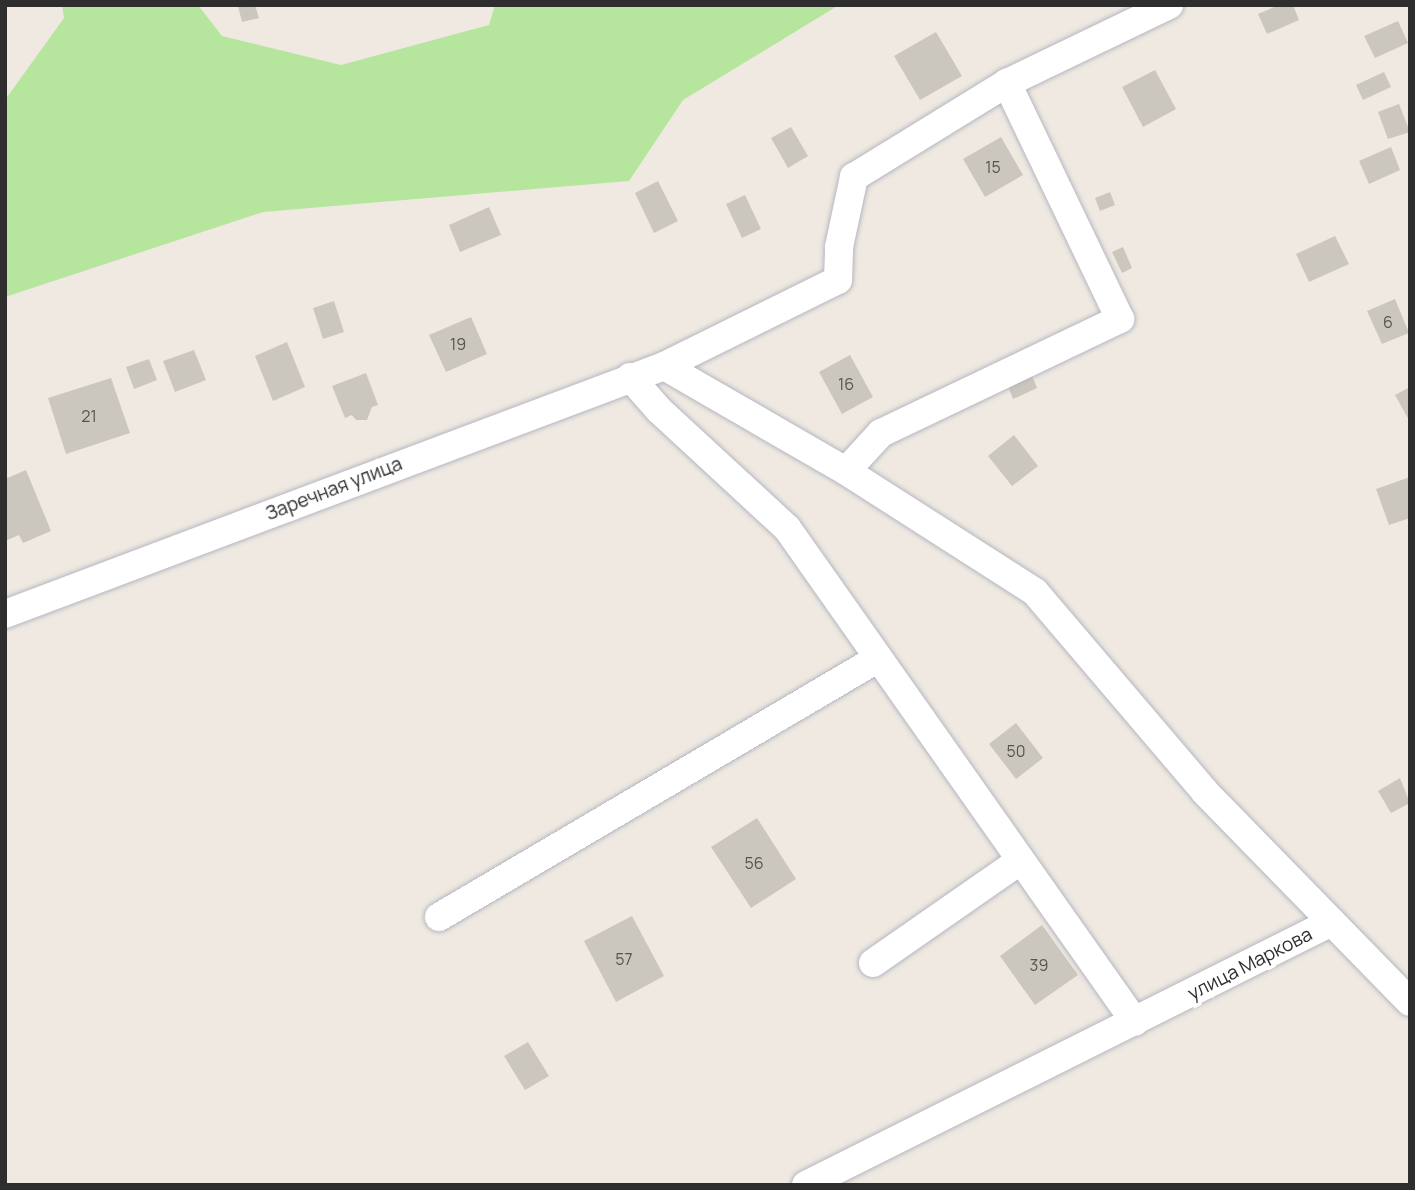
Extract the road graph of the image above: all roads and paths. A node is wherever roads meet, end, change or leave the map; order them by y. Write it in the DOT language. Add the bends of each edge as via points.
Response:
graph roads {
  1 [pos="1169,5"];
  2 [pos="1007,83"];
  3 [pos="664,366"];
  4 [pos="630,377"];
  5 [pos="846,471"];
  6 [pos="5,614"];
  7 [pos="877,659"];
  8 [pos="1020,861"];
  9 [pos="439,917"];
  10 [pos="1332,922"];
  11 [pos="873,964"];
  12 [pos="1410,1002"];
  13 [pos="1135,1022"];
  14 [pos="806,1185"];
  1 -- 2 [label="street"];
  2 -- 3 [label="street, Заречная улица" via="854,177 839,247 838,280"];
  2 -- 5 [label="street" via="1120,319 881,433"];
  3 -- 4 [label="street, Заречная улица"];
  3 -- 5 [label="street, улица Маркова"];
  4 -- 6 [label="street, Заречная улица"];
  4 -- 7 [label="street" via="659,410 787,528"];
  5 -- 10 [label="street, улица Маркова" via="1035,592 1205,792"];
  7 -- 8 [label="street"];
  7 -- 9 [label="street"];
  8 -- 11 [label="street"];
  8 -- 13 [label="street"];
  10 -- 12 [label="street"];
  10 -- 13 [label="street, улица Маркова"];
  13 -- 14 [label="street, улица Маркова"];
}
